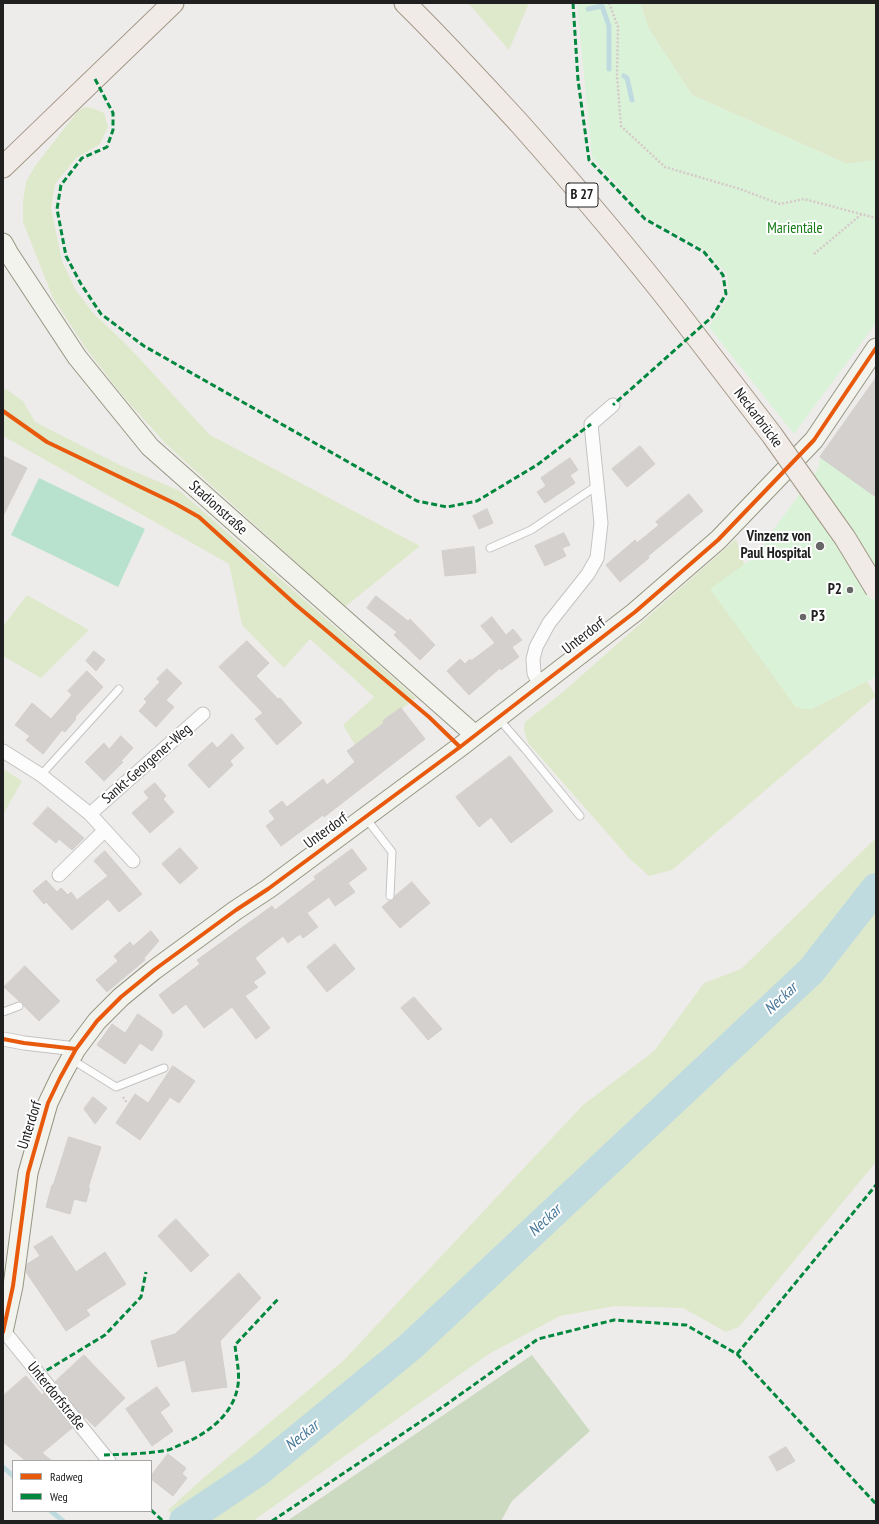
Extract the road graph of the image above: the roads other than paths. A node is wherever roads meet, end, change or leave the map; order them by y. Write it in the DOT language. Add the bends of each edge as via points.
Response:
graph roads {
  1 [pos="173,3"];
  2 [pos="405,3"];
  3 [pos="3,167"];
  4 [pos="3,243"];
  5 [pos="876,348"];
  6 [pos="613,405"];
  7 [pos="598,485"];
  8 [pos="490,548"];
  9 [pos="876,589"];
  10 [pos="540,686"];
  11 [pos="119,688"];
  12 [pos="203,714"];
  13 [pos="498,718"];
  14 [pos="475,735"];
  15 [pos="3,751"];
  16 [pos="41,775"];
  17 [pos="90,814"];
  18 [pos="580,816"];
  19 [pos="365,817"];
  20 [pos="104,831"];
  21 [pos="133,861"];
  22 [pos="59,875"];
  23 [pos="390,896"];
  24 [pos="19,1006"];
  25 [pos="3,1012"];
  26 [pos="3,1038"];
  27 [pos="74,1054"];
  28 [pos="164,1068"];
  29 [pos="3,1332"];
  30 [pos="108,1460"];
  1 -- 3 [label="main road"];
  2 -- 9 [label="main road, Neckarbrücke / B 27, bridge" via="434,31 600,215 782,448 845,538"];
  4 -- 14 [label="street, Stadionstraße" via="78,357 150,447"];
  5 -- 10 [label="street, Unterdorf" via="814,440 718,540 635,612"];
  6 -- 7 [label="street, Unterdorf" via="591,424"];
  7 -- 8 [label="lane" via="532,530"];
  7 -- 10 [label="street, Unterdorf" via="601,523 597,558 588,574 549,623 536,647 533,659 534,673"];
  10 -- 13 [label="street, Unterdorf"];
  11 -- 16 [label="lane"];
  12 -- 17 [label="street, Sankt-Georgener-Weg"];
  13 -- 14 [label="street, Unterdorf"];
  13 -- 18 [label="lane"];
  14 -- 19 [label="street, Unterdorf"];
  15 -- 16 [label="street, Sankt-Georgener-Weg"];
  16 -- 17 [label="street, Sankt-Georgener-Weg"];
  17 -- 20 [label="street, Sankt-Georgener-Weg"];
  19 -- 23 [label="lane" via="392,852"];
  19 -- 27 [label="street, Unterdorf" via="154,970 97,1021"];
  20 -- 21 [label="street, Sankt-Georgener-Weg"];
  20 -- 22 [label="street"];
  24 -- 25 [label="lane"];
  26 -- 27 [label="street"];
  27 -- 28 [label="lane" via="116,1087"];
  27 -- 29 [label="street, Unterdorf" via="48,1103 28,1173 13,1286"];
  29 -- 30 [label="street, Unterdorfstraße"];
}
